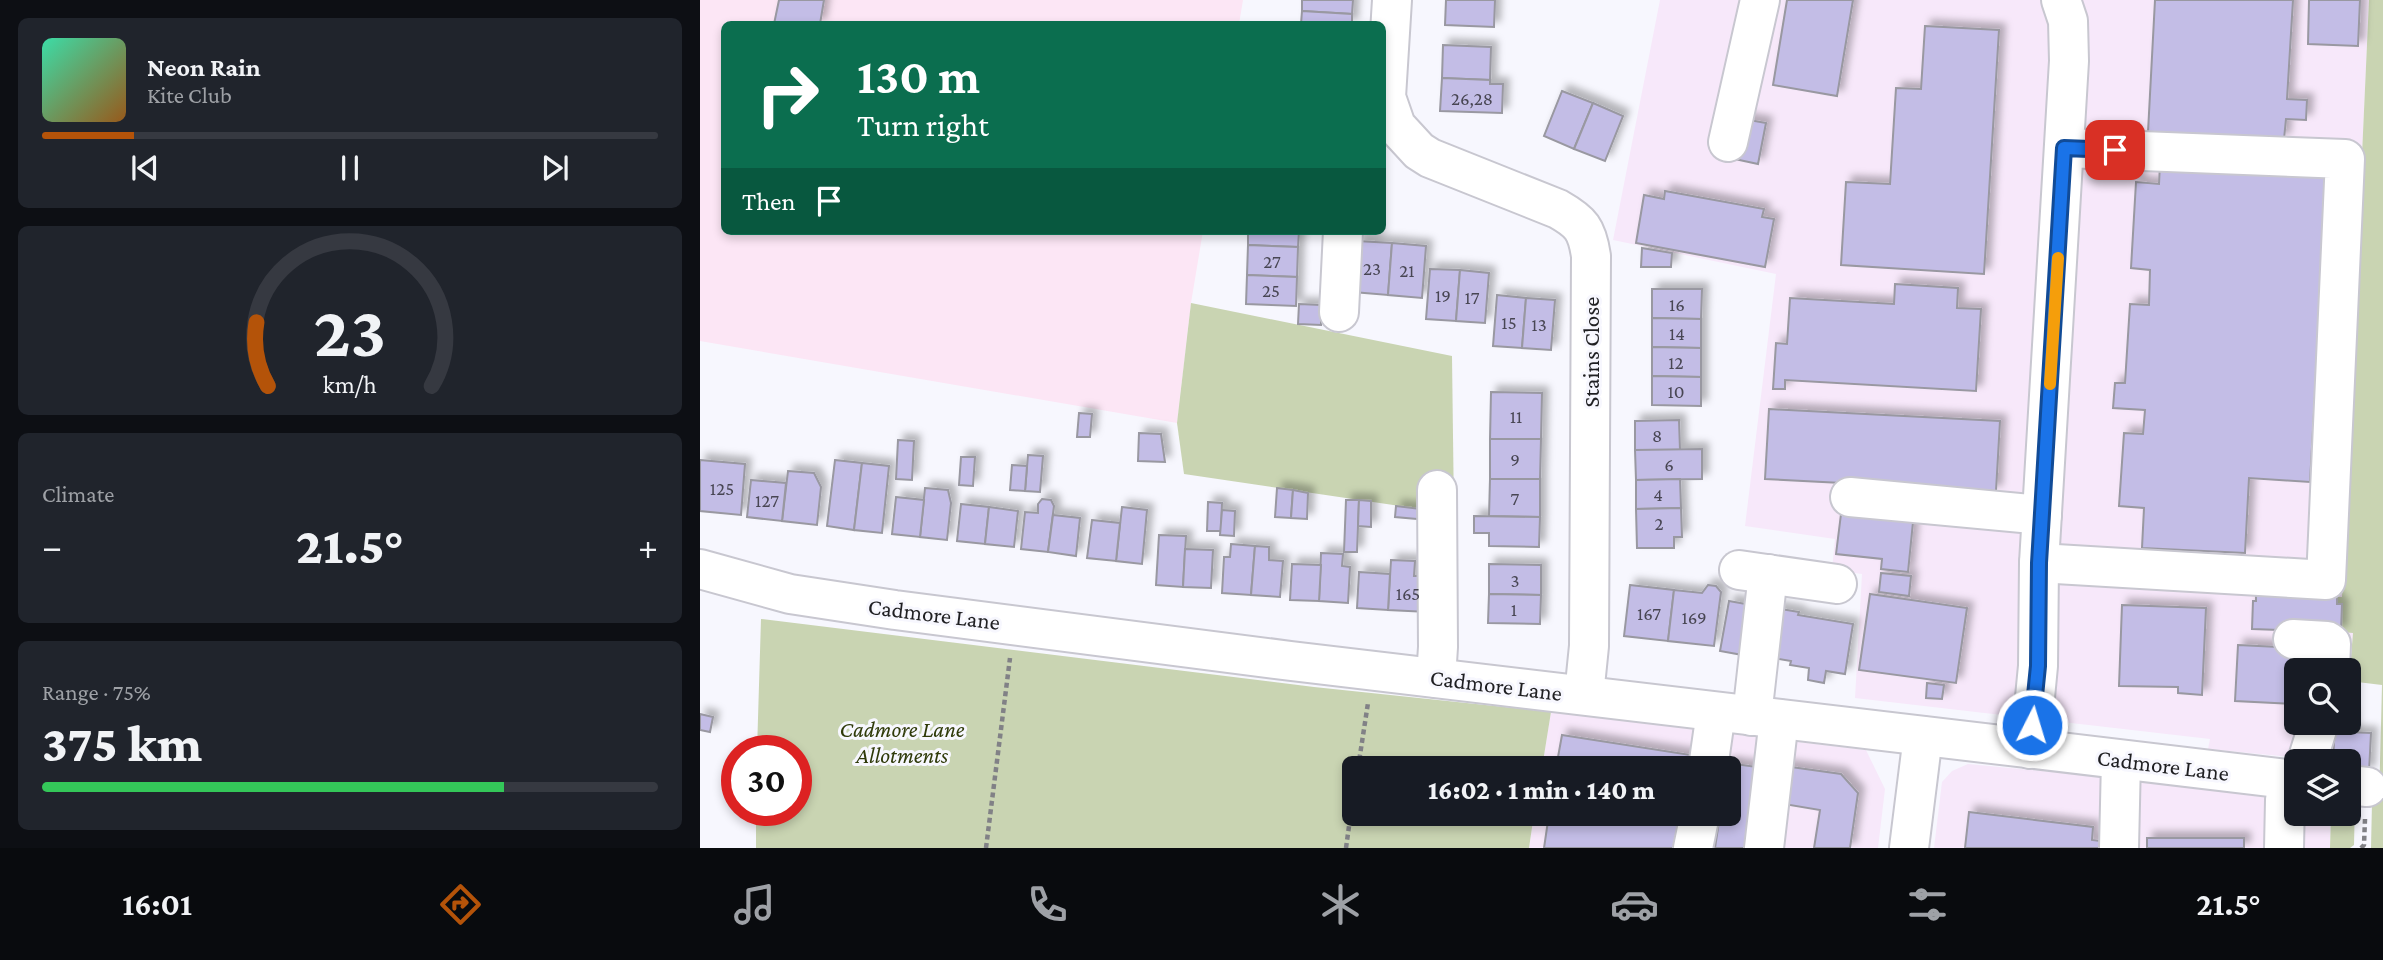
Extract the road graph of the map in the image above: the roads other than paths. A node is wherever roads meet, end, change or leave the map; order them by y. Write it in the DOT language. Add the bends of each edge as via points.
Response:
graph roads {
  1 [pos="1392,0"];
  2 [pos="1760,0"];
  3 [pos="2068,2"];
  4 [pos="1389,135"];
  5 [pos="1728,142"];
  6 [pos="2064,148"];
  7 [pos="1343,235"];
  8 [pos="1339,312"];
  9 [pos="1437,490"];
  10 [pos="1850,497"];
  11 [pos="2042,515"];
  12 [pos="2039,563"];
  13 [pos="700,569"];
  14 [pos="1837,584"];
  15 [pos="2292,639"];
  16 [pos="2331,658"];
  17 [pos="1436,678"];
  18 [pos="1584,695"];
  19 [pos="1749,715"];
  20 [pos="1923,736"];
  21 [pos="2030,749"];
  22 [pos="1717,756"];
  23 [pos="2121,760"];
  24 [pos="2284,773"];
  25 [pos="1698,826"];
  26 [pos="2288,826"];
  27 [pos="1693,848"];
  28 [pos="1764,848"];
  29 [pos="1909,848"];
  30 [pos="2119,848"];
  31 [pos="2284,848"];
  1 -- 4 [label="street, Stains Close" via="1386,97"];
  2 -- 5 [label="street"];
  3 -- 6 [label="street"];
  4 -- 18 [label="street, Stains Close" via="1430,158 1558,209 1576,220 1588,236 1590,632"];
  6 -- 11 [label="street"];
  6 -- 12 [label="street" via="2345,159 2326,580"];
  7 -- 8 [label="street"];
  9 -- 17 [label="street"];
  10 -- 11 [label="street"];
  11 -- 12 [label="street"];
  12 -- 21 [label="street" via="2038,666"];
  13 -- 17 [label="street, Cadmore Lane" via="790,594"];
  14 -- 19 [label="street" via="1754,572"];
  15 -- 16 [label="street" via="2327,641 2332,644"];
  17 -- 18 [label="street, Cadmore Lane"];
  18 -- 19 [label="street, Cadmore Lane"];
  19 -- 20 [label="street, Cadmore Lane"];
  19 -- 22 [label="street"];
  19 -- 28 [label="street"];
  20 -- 21 [label="street, Cadmore Lane"];
  20 -- 29 [label="street"];
  21 -- 23 [label="street, Cadmore Lane"];
  23 -- 24 [label="street, Cadmore Lane"];
  23 -- 30 [label="street"];
  25 -- 27 [label="street"];
  26 -- 31 [label="street"];
}
